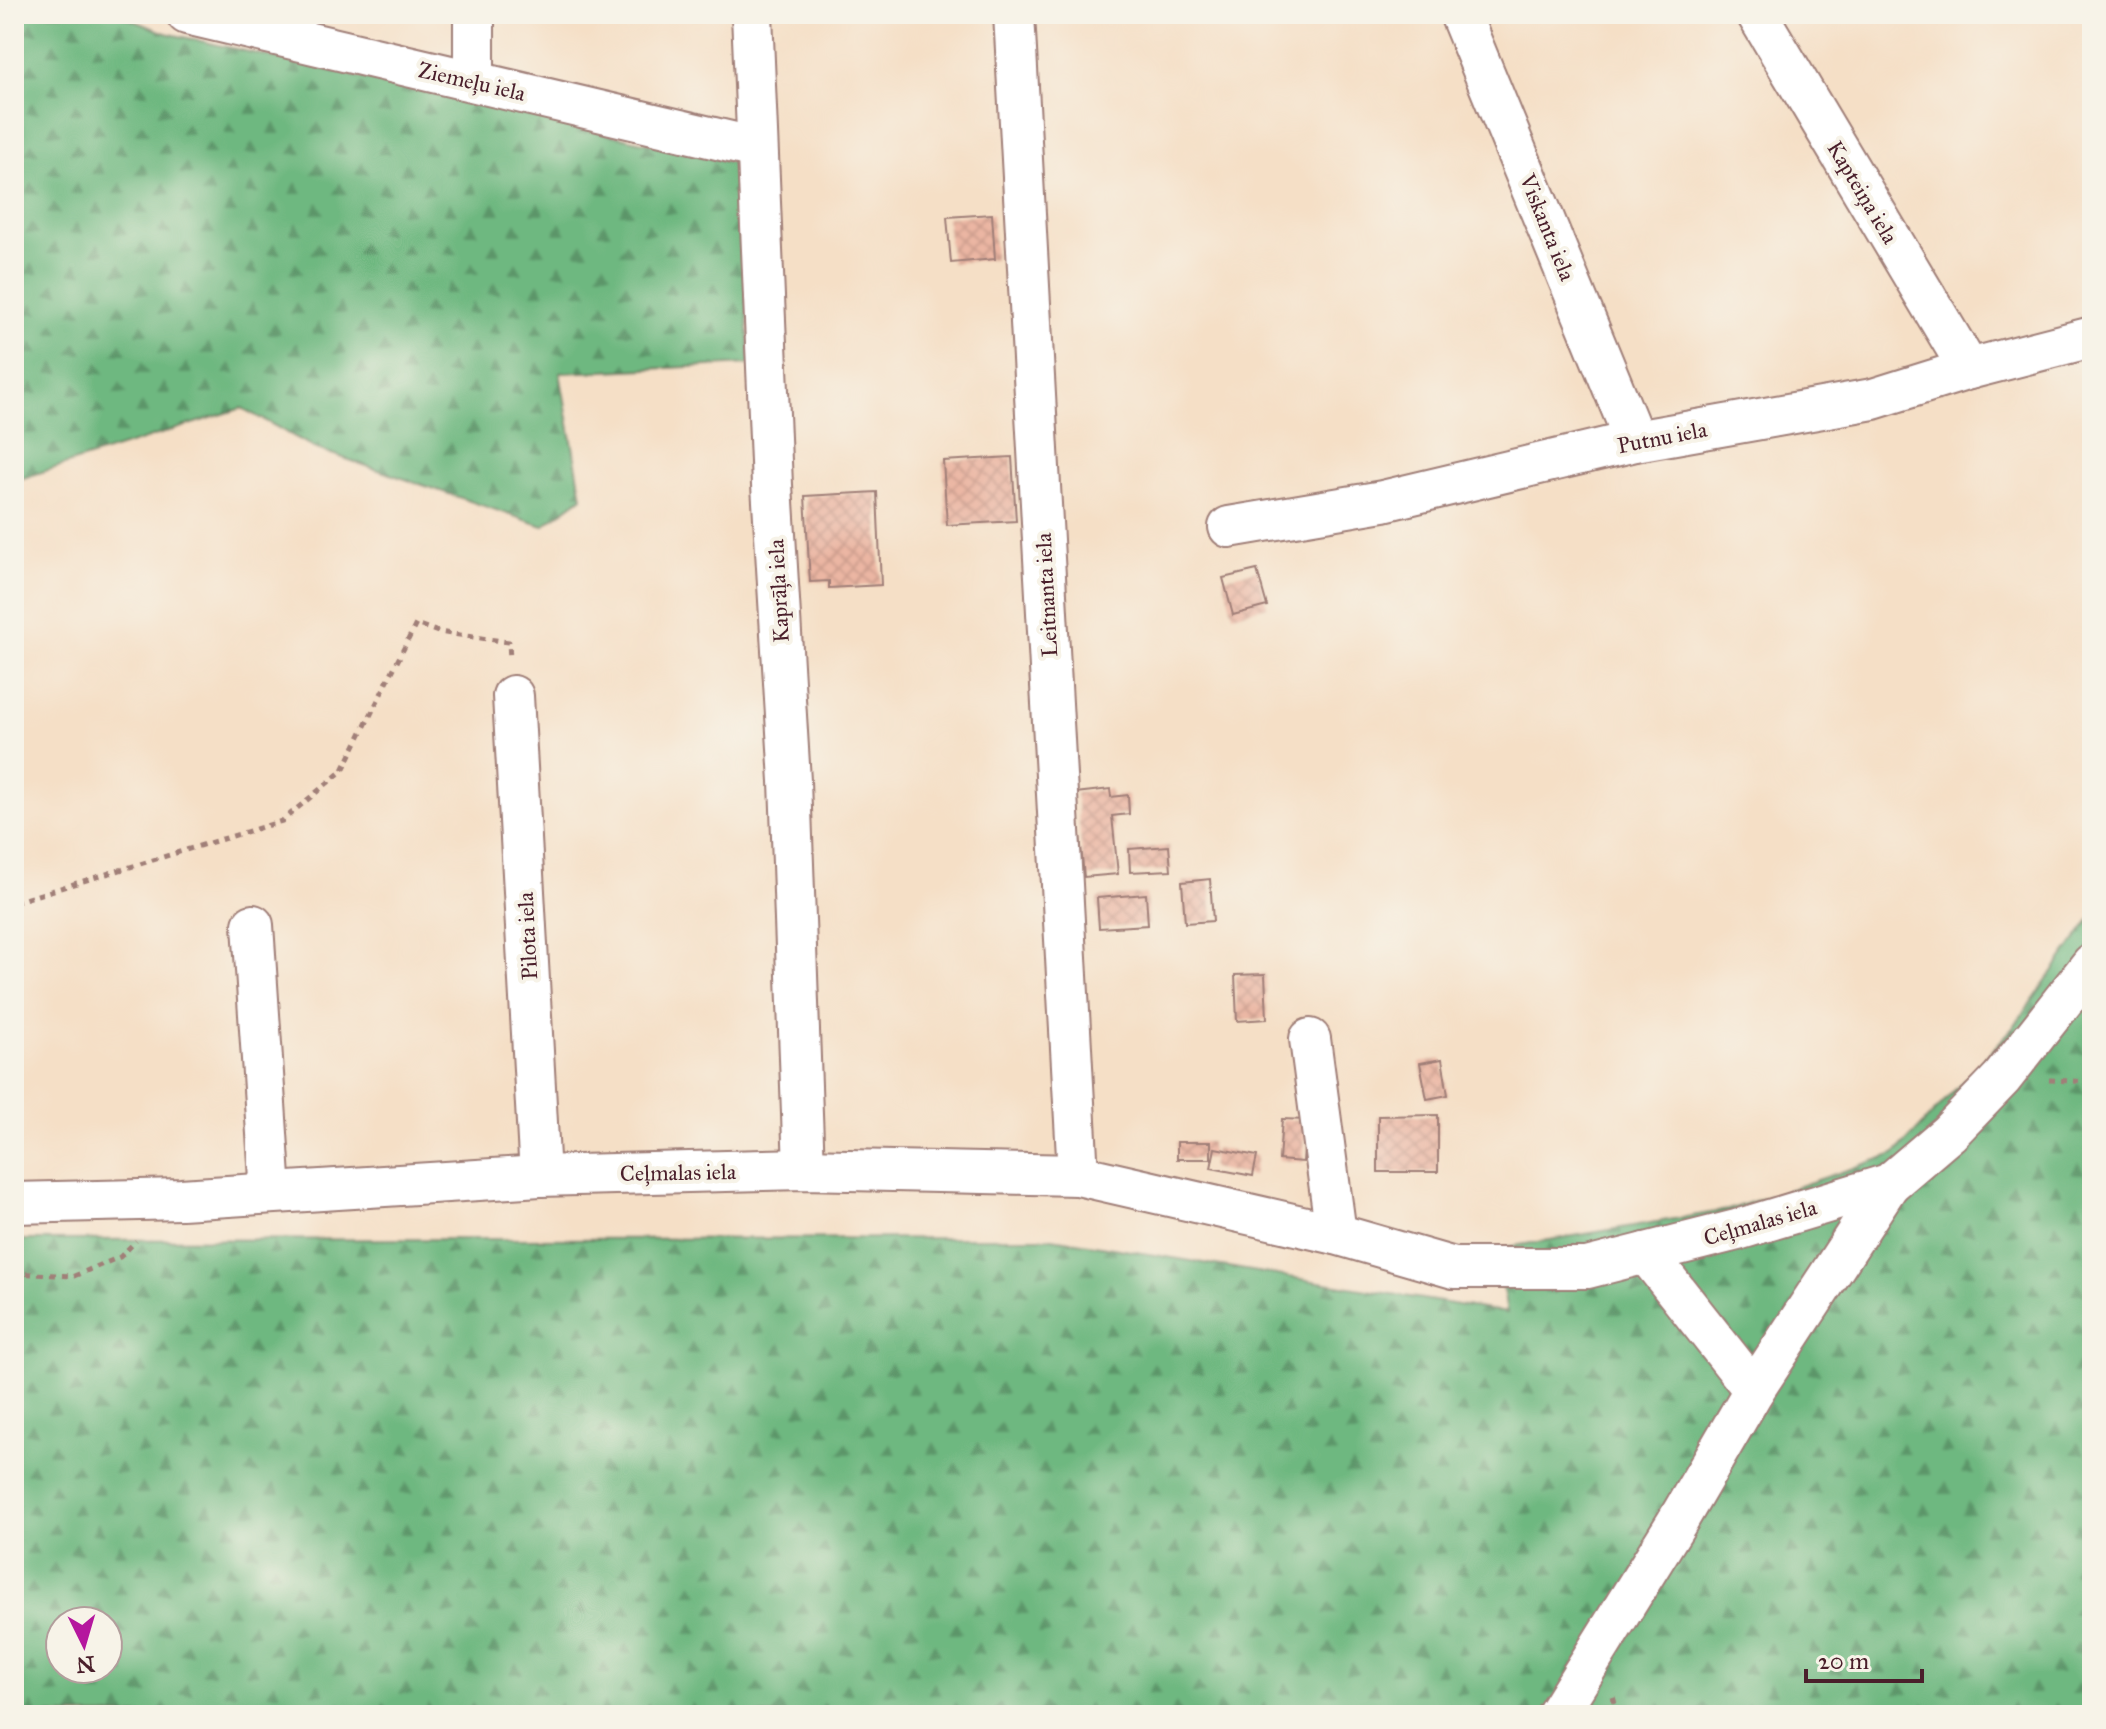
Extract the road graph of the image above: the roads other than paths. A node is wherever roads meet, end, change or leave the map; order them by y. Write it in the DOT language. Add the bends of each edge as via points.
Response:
graph roads {
  1 [pos="474,14"];
  2 [pos="752,14"];
  3 [pos="1014,14"];
  4 [pos="1460,14"];
  5 [pos="1757,14"];
  6 [pos="191,15"];
  7 [pos="474,81"];
  8 [pos="756,148"];
  9 [pos="2092,337"];
  10 [pos="1969,369"];
  11 [pos="1635,441"];
  12 [pos="1229,527"];
  13 [pos="513,696"];
  14 [pos="253,925"];
  15 [pos="2092,964"];
  16 [pos="1310,1039"];
  17 [pos="804,1169"];
  18 [pos="1078,1175"];
  19 [pos="540,1176"];
  20 [pos="1889,1184"];
  21 [pos="271,1193"];
  22 [pos="14,1203"];
  23 [pos="1336,1234"];
  24 [pos="1646,1253"];
  25 [pos="1754,1390"];
  26 [pos="1557,1715"];
  1 -- 7 [label="street"];
  2 -- 8 [label="street, Kaprāļa iela"];
  3 -- 18 [label="street, Leitnanta iela"];
  4 -- 11 [label="street, Viskanta iela"];
  5 -- 10 [label="street, Kapteiņa iela"];
  6 -- 7 [label="street, Ziemeļu iela"];
  7 -- 8 [label="street, Ziemeļu iela"];
  8 -- 17 [label="street, Kaprāļa iela" via="790,781"];
  9 -- 10 [label="street, Putnu iela"];
  10 -- 11 [label="street, Putnu iela" via="1873,399"];
  11 -- 12 [label="street, Putnu iela" via="1383,501"];
  13 -- 19 [label="street, Pilota iela"];
  14 -- 21 [label="street"];
  15 -- 20 [label="street, Ceļmalas iela" via="2002,1078"];
  16 -- 23 [label="street"];
  17 -- 18 [label="street, Ceļmalas iela"];
  17 -- 19 [label="street, Ceļmalas iela"];
  18 -- 23 [label="street, Ceļmalas iela"];
  19 -- 21 [label="street, Ceļmalas iela"];
  20 -- 24 [label="street, Ceļmalas iela"];
  20 -- 25 [label="street"];
  21 -- 22 [label="street, Ceļmalas iela"];
  23 -- 24 [label="street, Ceļmalas iela" via="1454,1268 1587,1268"];
  24 -- 25 [label="street"];
  25 -- 26 [label="street"];
}
